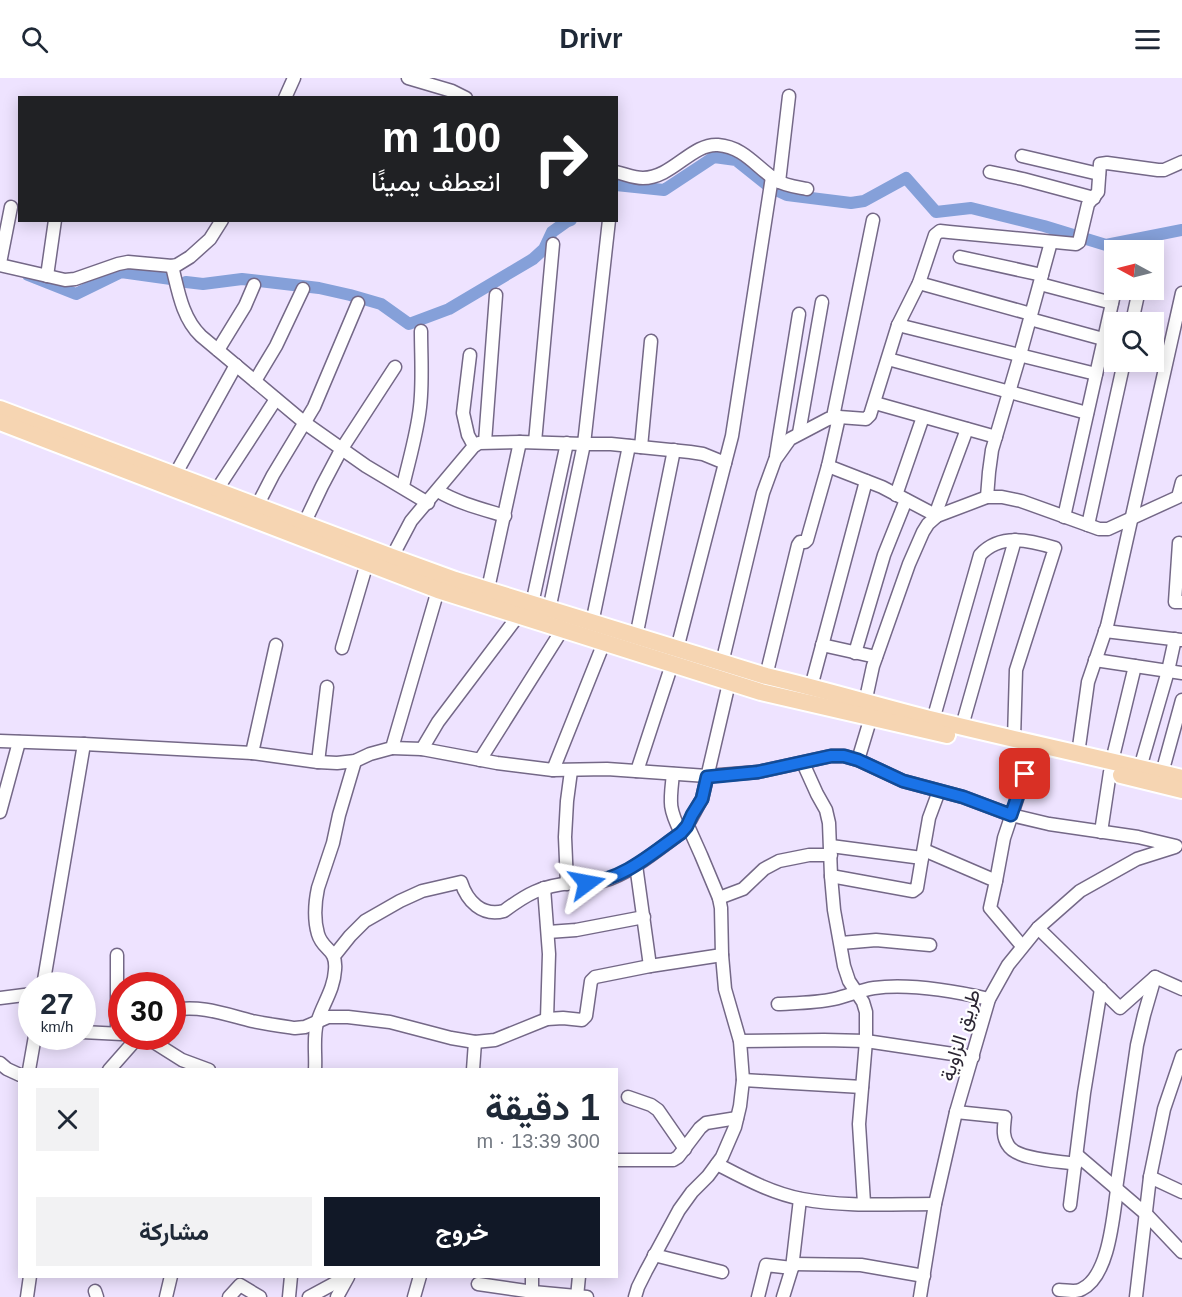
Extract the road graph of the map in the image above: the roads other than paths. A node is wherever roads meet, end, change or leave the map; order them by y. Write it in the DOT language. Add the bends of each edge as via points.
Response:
graph roads {
  1 [pos="294,78"];
  2 [pos="408,78"];
  3 [pos="286,96"];
  4 [pos="462,96"];
  5 [pos="789,96"];
  6 [pos="1022,156"];
  7 [pos="1182,162"];
  8 [pos="990,171"];
  9 [pos="618,173"];
  10 [pos="1099,174"];
  11 [pos="775,179"];
  12 [pos="807,189"];
  13 [pos="1094,198"];
  14 [pos="10,207"];
  15 [pos="873,220"];
  16 [pos="56,222"];
  17 [pos="221,222"];
  18 [pos="609,222"];
  19 [pos="1051,242"];
  20 [pos="553,244"];
  21 [pos="960,256"];
  22 [pos="0,264"];
  23 [pos="172,266"];
  24 [pos="47,276"];
  25 [pos="1041,280"];
  26 [pos="919,283"];
  27 [pos="254,285"];
  28 [pos="303,289"];
  29 [pos="1182,293"];
  30 [pos="496,295"];
  31 [pos="1112,300"];
  32 [pos="822,302"];
  33 [pos="358,303"];
  34 [pos="1112,303"];
  35 [pos="1111,312"];
  36 [pos="799,314"];
  37 [pos="1031,316"];
  38 [pos="898,325"];
  39 [pos="421,331"];
  40 [pos="1104,339"];
  41 [pos="651,341"];
  42 [pos="218,350"];
  43 [pos="1104,354"];
  44 [pos="470,355"];
  45 [pos="1020,355"];
  46 [pos="888,358"];
  47 [pos="236,365"];
  48 [pos="395,367"];
  49 [pos="1122,372"];
  50 [pos="1096,374"];
  51 [pos="255,381"];
  52 [pos="1009,392"];
  53 [pos="276,399"];
  54 [pos="875,403"];
  55 [pos="0,409"];
  56 [pos="1087,413"];
  57 [pos="836,417"];
  58 [pos="923,417"];
  59 [pos="0,422"];
  60 [pos="305,423"];
  61 [pos="967,429"];
  62 [pos="799,434"];
  63 [pos="996,437"];
  64 [pos="520,442"];
  65 [pos="535,442"];
  66 [pos="567,443"];
  67 [pos="479,444"];
  68 [pos="584,444"];
  69 [pos="635,446"];
  70 [pos="342,450"];
  71 [pos="674,450"];
  72 [pos="775,460"];
  73 [pos="724,463"];
  74 [pos="828,466"];
  75 [pos="175,475"];
  76 [pos="866,481"];
  77 [pos="1182,482"];
  78 [pos="403,486"];
  79 [pos="438,490"];
  80 [pos="216,491"];
  81 [pos="901,497"];
  82 [pos="987,497"];
  83 [pos="428,503"];
  84 [pos="256,506"];
  85 [pos="504,516"];
  86 [pos="937,516"];
  87 [pos="1064,517"];
  88 [pos="1131,519"];
  89 [pos="304,524"];
  90 [pos="1088,525"];
  91 [pos="1015,540"];
  92 [pos="1179,543"];
  93 [pos="392,557"];
  94 [pos="367,563"];
  95 [pos="438,590"];
  96 [pos="486,598"];
  97 [pos="1182,602"];
  98 [pos="532,604"];
  99 [pos="549,610"];
  100 [pos="518,616"];
  101 [pos="592,623"];
  102 [pos="562,630"];
  103 [pos="1105,631"];
  104 [pos="607,635"];
  105 [pos="1178,639"];
  106 [pos="634,644"];
  107 [pos="276,645"];
  108 [pos="822,645"];
  109 [pos="342,648"];
  110 [pos="855,653"];
  111 [pos="675,657"];
  112 [pos="876,657"];
  113 [pos="1095,660"];
  114 [pos="722,663"];
  115 [pos="1135,666"];
  116 [pos="1168,671"];
  117 [pos="1182,673"];
  118 [pos="766,676"];
  119 [pos="729,683"];
  120 [pos="327,687"];
  121 [pos="811,687"];
  122 [pos="1182,700"];
  123 [pos="868,710"];
  124 [pos="922,721"];
  125 [pos="962,726"];
  126 [pos="1014,739"];
  127 [pos="0,741"];
  128 [pos="19,742"];
  129 [pos="84,744"];
  130 [pos="392,748"];
  131 [pos="422,749"];
  132 [pos="252,753"];
  133 [pos="1032,754"];
  134 [pos="1078,754"];
  135 [pos="480,760"];
  136 [pos="858,760"];
  137 [pos="355,761"];
  138 [pos="318,762"];
  139 [pos="803,763"];
  140 [pos="1111,767"];
  141 [pos="1140,768"];
  142 [pos="553,770"];
  143 [pos="571,771"];
  144 [pos="637,771"];
  145 [pos="1162,773"];
  146 [pos="673,774"];
  147 [pos="707,777"];
  148 [pos="1182,778"];
  149 [pos="1182,790"];
  150 [pos="939,791"];
  151 [pos="0,812"];
  152 [pos="1011,815"];
  153 [pos="684,830"];
  154 [pos="1101,832"];
  155 [pos="1179,846"];
  156 [pos="831,851"];
  157 [pos="923,854"];
  158 [pos="636,864"];
  159 [pos="831,876"];
  160 [pos="996,881"];
  161 [pos="567,884"];
  162 [pos="544,888"];
  163 [pos="719,898"];
  164 [pos="644,917"];
  165 [pos="1038,928"];
  166 [pos="548,932"];
  167 [pos="841,943"];
  168 [pos="930,945"];
  169 [pos="1022,946"];
  170 [pos="117,955"];
  171 [pos="722,955"];
  172 [pos="334,956"];
  173 [pos="650,966"];
  174 [pos="45,972"];
  175 [pos="117,972"];
  176 [pos="1155,977"];
  177 [pos="1101,989"];
  178 [pos="1182,989"];
  179 [pos="856,992"];
  180 [pos="18,996"];
  181 [pos="0,998"];
  182 [pos="989,999"];
  183 [pos="778,1004"];
  184 [pos="186,1008"];
  185 [pos="547,1019"];
  186 [pos="317,1022"];
  187 [pos="740,1041"];
  188 [pos="866,1041"];
  189 [pos="475,1042"];
  190 [pos="33,1050"];
  191 [pos="127,1050"];
  192 [pos="161,1050"];
  193 [pos="1182,1056"];
  194 [pos="973,1057"];
  195 [pos="0,1064"];
  196 [pos="180,1065"];
  197 [pos="29,1068"];
  198 [pos="111,1068"];
  199 [pos="197,1068"];
  200 [pos="315,1068"];
  201 [pos="473,1068"];
  202 [pos="18,1074"];
  203 [pos="743,1080"];
  204 [pos="862,1087"];
  205 [pos="628,1096"];
  206 [pos="956,1112"];
  207 [pos="738,1118"];
  208 [pos="685,1149"];
  209 [pos="1077,1159"];
  210 [pos="618,1160"];
  211 [pos="717,1164"];
  212 [pos="1150,1177"];
  213 [pos="1117,1189"];
  214 [pos="1182,1192"];
  215 [pos="800,1199"];
  216 [pos="864,1203"];
  217 [pos="935,1204"];
  218 [pos="1070,1204"];
  219 [pos="1146,1214"];
  220 [pos="1181,1245"];
  221 [pos="654,1256"];
  222 [pos="793,1266"];
  223 [pos="722,1272"];
  224 [pos="924,1276"];
  225 [pos="30,1278"];
  226 [pos="171,1278"];
  227 [pos="291,1278"];
  228 [pos="346,1278"];
  229 [pos="347,1278"];
  230 [pos="419,1278"];
  231 [pos="532,1278"];
  232 [pos="579,1278"];
  233 [pos="479,1280"];
  234 [pos="241,1281"];
  235 [pos="1059,1290"];
  236 [pos="533,1294"];
  237 [pos="27,1297"];
  238 [pos="166,1297"];
  239 [pos="229,1297"];
  240 [pos="260,1297"];
  241 [pos="289,1297"];
  242 [pos="309,1297"];
  243 [pos="337,1297"];
  244 [pos="414,1297"];
  245 [pos="474,1297"];
  246 [pos="580,1297"];
  247 [pos="635,1297"];
  248 [pos="758,1297"];
  249 [pos="783,1297"];
  250 [pos="920,1297"];
  251 [pos="1136,1297"];
  1 -- 3 [label="street"];
  2 -- 4 [label="street"];
  5 -- 11 [label="street"];
  6 -- 10 [label="street"];
  7 -- 10 [label="street" via="1164,170 1102,162"];
  8 -- 13 [label="street"];
  9 -- 11 [label="street" via="651,177 696,151 718,145 742,152"];
  10 -- 13 [label="street"];
  11 -- 12 [label="street"];
  11 -- 73 [label="street" via="732,436"];
  13 -- 19 [label="street" via="1088,204 1080,238 1074,245"];
  14 -- 22 [label="street"];
  15 -- 57 [label="street"];
  16 -- 24 [label="street"];
  17 -- 23 [label="street" via="210,239 183,262"];
  18 -- 68 [label="street"];
  19 -- 25 [label="street"];
  19 -- 26 [label="street" via="940,231 935,235"];
  20 -- 65 [label="street"];
  21 -- 25 [label="street"];
  22 -- 24 [label="street"];
  23 -- 24 [label="street" via="128,262 75,279"];
  23 -- 42 [label="street" via="188,319"];
  25 -- 34 [label="street"];
  25 -- 37 [label="street"];
  26 -- 37 [label="street"];
  26 -- 38 [label="street"];
  27 -- 42 [label="street"];
  28 -- 51 [label="street"];
  29 -- 88 [label="street"];
  30 -- 67 [label="street"];
  31 -- 34 [label="street"];
  32 -- 62 [label="street"];
  33 -- 60 [label="street"];
  34 -- 35 [label="street"];
  36 -- 72 [label="street"];
  37 -- 40 [label="street"];
  37 -- 45 [label="street"];
  38 -- 45 [label="street"];
  38 -- 46 [label="street"];
  39 -- 78 [label="street" via="420,408"];
  41 -- 69 [label="street"];
  42 -- 47 [label="street"];
  43 -- 50 [label="street"];
  44 -- 67 [label="street" via="463,413 468,435"];
  45 -- 50 [label="street"];
  45 -- 52 [label="street"];
  46 -- 52 [label="street"];
  46 -- 54 [label="street"];
  47 -- 51 [label="street"];
  47 -- 75 [label="street"];
  48 -- 70 [label="street"];
  49 -- 90 [label="street"];
  50 -- 56 [label="street"];
  51 -- 53 [label="street"];
  52 -- 56 [label="street"];
  52 -- 63 [label="street"];
  53 -- 60 [label="street"];
  53 -- 80 [label="street"];
  54 -- 57 [label="street" via="866,419"];
  54 -- 58 [label="street"];
  55 -- 75 [label="main road"];
  56 -- 87 [label="street"];
  57 -- 62 [label="street"];
  57 -- 74 [label="street"];
  58 -- 61 [label="street"];
  58 -- 81 [label="street"];
  59 -- 94 [label="main road"];
  60 -- 70 [label="street"];
  60 -- 84 [label="street"];
  61 -- 63 [label="street"];
  61 -- 86 [label="street"];
  62 -- 72 [label="street"];
  63 -- 82 [label="street"];
  64 -- 65 [label="street"];
  64 -- 67 [label="street"];
  64 -- 85 [label="street"];
  65 -- 66 [label="street"];
  66 -- 68 [label="street"];
  66 -- 98 [label="street"];
  67 -- 79 [label="street"];
  68 -- 69 [label="street"];
  68 -- 99 [label="street"];
  69 -- 71 [label="street"];
  69 -- 101 [label="street"];
  70 -- 78 [label="street"];
  70 -- 89 [label="street"];
  71 -- 73 [label="street" via="703,454"];
  71 -- 106 [label="street"];
  72 -- 114 [label="street" via="763,493"];
  73 -- 111 [label="street"];
  74 -- 76 [label="street"];
  74 -- 118 [label="street" via="807,540 798,545"];
  75 -- 80 [label="main road"];
  76 -- 81 [label="street"];
  76 -- 108 [label="street"];
  77 -- 88 [label="street" via="1178,497"];
  78 -- 83 [label="street"];
  79 -- 83 [label="street"];
  79 -- 85 [label="street"];
  80 -- 84 [label="main road"];
  81 -- 86 [label="street"];
  81 -- 110 [label="street"];
  82 -- 86 [label="street"];
  82 -- 87 [label="street" via="1021,501"];
  83 -- 93 [label="street" via="411,521"];
  84 -- 89 [label="main road"];
  85 -- 96 [label="street"];
  86 -- 112 [label="street" via="922,532"];
  87 -- 90 [label="street"];
  88 -- 90 [label="street" via="1108,529"];
  88 -- 103 [label="street"];
  89 -- 93 [label="main road"];
  91 -- 124 [label="street" via="998,542 980,555"];
  91 -- 125 [label="street"];
  91 -- 126 [label="street" via="1054,548 1016,670"];
  92 -- 97 [label="street" via="1175,602"];
  93 -- 96 [label="main road"];
  94 -- 95 [label="main road"];
  94 -- 109 [label="street"];
  95 -- 96 [label="main road"];
  95 -- 130 [label="street"];
  96 -- 98 [label="main road"];
  96 -- 100 [label="main road"];
  98 -- 99 [label="main road"];
  99 -- 101 [label="main road"];
  100 -- 102 [label="main road"];
  100 -- 131 [label="street"];
  101 -- 104 [label="main road"];
  102 -- 104 [label="main road"];
  102 -- 135 [label="street"];
  103 -- 105 [label="street"];
  103 -- 113 [label="street"];
  104 -- 106 [label="main road"];
  104 -- 142 [label="street"];
  105 -- 116 [label="street"];
  106 -- 111 [label="main road"];
  107 -- 132 [label="street"];
  108 -- 110 [label="street"];
  108 -- 121 [label="street"];
  110 -- 112 [label="street"];
  111 -- 114 [label="main road"];
  111 -- 119 [label="main road"];
  111 -- 144 [label="street"];
  112 -- 123 [label="street"];
  113 -- 115 [label="street"];
  113 -- 134 [label="street" via="1085,698"];
  114 -- 118 [label="main road"];
  115 -- 116 [label="street"];
  115 -- 140 [label="street"];
  116 -- 117 [label="street"];
  116 -- 141 [label="street"];
  118 -- 121 [label="main road"];
  119 -- 123 [label="main road"];
  119 -- 147 [label="street"];
  120 -- 138 [label="street"];
  121 -- 123 [label="main road"];
  122 -- 145 [label="street"];
  123 -- 124 [label="main road"];
  123 -- 136 [label="street"];
  124 -- 125 [label="main road"];
  124 -- 133 [label="main road"];
  125 -- 126 [label="main road"];
  126 -- 134 [label="main road"];
  127 -- 128 [label="street"];
  128 -- 129 [label="street"];
  128 -- 151 [label="street"];
  129 -- 132 [label="street"];
  129 -- 174 [label="street"];
  130 -- 131 [label="street"];
  130 -- 137 [label="street"];
  131 -- 135 [label="street"];
  132 -- 138 [label="street"];
  133 -- 140 [label="main road"];
  133 -- 152 [label="street"];
  134 -- 140 [label="main road"];
  135 -- 142 [label="street"];
  136 -- 139 [label="street" via="831,756"];
  136 -- 150 [label="street" via="903,781"];
  137 -- 138 [label="street"];
  137 -- 172 [label="street" via="316,896 318,935"];
  139 -- 147 [label="street"];
  139 -- 156 [label="street" via="826,810"];
  140 -- 141 [label="main road"];
  140 -- 149 [label="main road"];
  140 -- 154 [label="street"];
  141 -- 145 [label="main road"];
  142 -- 143 [label="street"];
  143 -- 144 [label="street"];
  143 -- 161 [label="street" via="565,837"];
  144 -- 146 [label="street"];
  145 -- 148 [label="main road"];
  146 -- 147 [label="street"];
  146 -- 153 [label="street" via="671,810"];
  147 -- 153 [label="street" via="702,799"];
  150 -- 152 [label="street"];
  150 -- 157 [label="street" via="929,818"];
  152 -- 154 [label="street"];
  152 -- 160 [label="street"];
  153 -- 158 [label="street"];
  153 -- 163 [label="street" via="701,855"];
  154 -- 155 [label="street"];
  155 -- 165 [label="street, طريق الزاوية" via="1137,859 1080,891"];
  156 -- 157 [label="street"];
  156 -- 159 [label="street"];
  156 -- 163 [label="street" via="779,861 743,889"];
  157 -- 159 [label="street" via="917,888 913,891"];
  157 -- 160 [label="street"];
  158 -- 161 [label="street" via="603,881"];
  158 -- 164 [label="street"];
  159 -- 167 [label="street"];
  160 -- 169 [label="street" via="990,908"];
  161 -- 162 [label="street"];
  162 -- 166 [label="street"];
  162 -- 172 [label="street" via="499,912 476,906 465,895 461,882 422,891 365,921"];
  163 -- 171 [label="street"];
  164 -- 166 [label="street"];
  164 -- 173 [label="street"];
  165 -- 169 [label="street, طريق الزاوية"];
  165 -- 177 [label="street"];
  166 -- 185 [label="street"];
  167 -- 168 [label="street" via="876,940"];
  167 -- 179 [label="street" via="844,966"];
  169 -- 182 [label="street, طريق الزاوية"];
  170 -- 175 [label="street"];
  171 -- 173 [label="street"];
  171 -- 187 [label="street" via="726,989"];
  172 -- 186 [label="street" via="332,986"];
  173 -- 185 [label="street" via="592,979 582,1020"];
  176 -- 177 [label="street" via="1120,1008"];
  176 -- 178 [label="street"];
  176 -- 213 [label="street" via="1137,1045"];
  177 -- 209 [label="street"];
  179 -- 182 [label="street" via="909,988"];
  179 -- 183 [label="street" via="831,1000"];
  179 -- 188 [label="street" via="866,1012"];
  180 -- 181 [label="street"];
  182 -- 194 [label="street, طريق الزاوية"];
  184 -- 186 [label="street" via="295,1028"];
  185 -- 189 [label="street" via="495,1040"];
  186 -- 189 [label="street" via="328,1017 376,1020"];
  186 -- 200 [label="street"];
  187 -- 188 [label="street"];
  187 -- 203 [label="street"];
  188 -- 194 [label="street"];
  188 -- 204 [label="street"];
  189 -- 201 [label="street"];
  190 -- 197 [label="street"];
  191 -- 198 [label="street"];
  192 -- 196 [label="street"];
  193 -- 212 [label="street" via="1164,1109"];
  194 -- 206 [label="street, طريق الزاوية"];
  195 -- 202 [label="street"];
  196 -- 199 [label="street"];
  203 -- 204 [label="street"];
  203 -- 207 [label="street"];
  204 -- 216 [label="street" via="859,1124"];
  205 -- 208 [label="street" via="658,1110"];
  206 -- 209 [label="street" via="1005,1117 1004,1135 1008,1147 1016,1153"];
  206 -- 217 [label="street, طريق الزاوية"];
  207 -- 208 [label="street" via="706,1123"];
  207 -- 211 [label="street"];
  208 -- 210 [label="street" via="673,1160"];
  209 -- 213 [label="street"];
  209 -- 218 [label="street"];
  211 -- 215 [label="street" via="754,1183"];
  211 -- 221 [label="street" via="679,1210"];
  212 -- 214 [label="street"];
  212 -- 219 [label="street"];
  213 -- 219 [label="street"];
  213 -- 235 [label="street" via="1103,1263 1083,1289"];
  215 -- 216 [label="street"];
  215 -- 222 [label="street"];
  216 -- 217 [label="street"];
  217 -- 224 [label="street, طريق الزاوية"];
  219 -- 220 [label="street"];
  219 -- 251 [label="street"];
  221 -- 223 [label="street"];
  221 -- 247 [label="street"];
  222 -- 224 [label="street" via="861,1265"];
  222 -- 248 [label="street" via="766,1265"];
  222 -- 249 [label="street"];
  224 -- 250 [label="street, طريق الزاوية"];
  225 -- 237 [label="street"];
  226 -- 238 [label="street"];
  227 -- 241 [label="street"];
  228 -- 242 [label="street"];
  229 -- 243 [label="street"];
  230 -- 244 [label="street"];
  231 -- 236 [label="street"];
  232 -- 246 [label="street"];
  233 -- 236 [label="street"];
  233 -- 245 [label="street"];
  234 -- 239 [label="street"];
  234 -- 240 [label="street"];
  236 -- 246 [label="street"];
}
